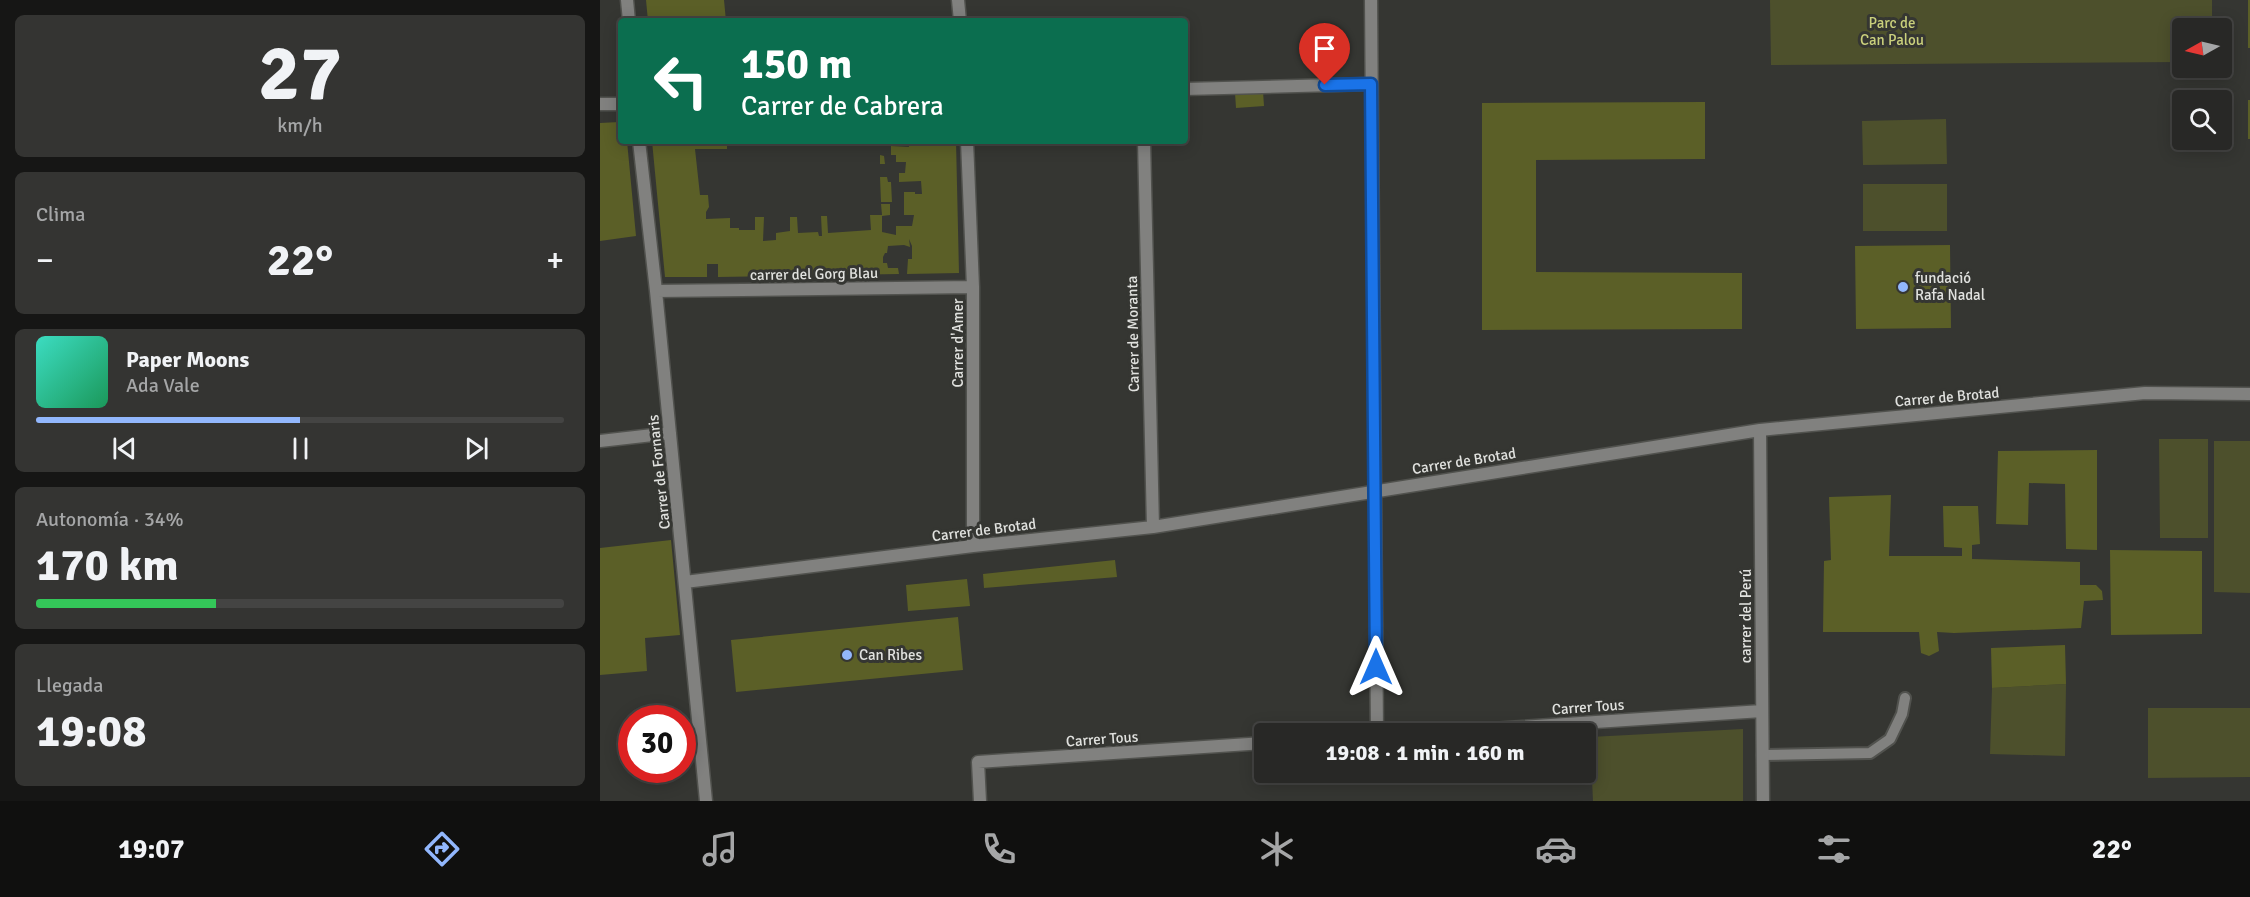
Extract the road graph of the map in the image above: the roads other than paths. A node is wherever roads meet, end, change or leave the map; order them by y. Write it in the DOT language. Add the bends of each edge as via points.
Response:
graph roads {
  1 [pos="627,0"];
  2 [pos="958,0"];
  3 [pos="1371,0"];
  4 [pos="629,18"];
  5 [pos="960,18"];
  6 [pos="1371,84"];
  7 [pos="1188,89"];
  8 [pos="600,104"];
  9 [pos="618,104"];
  10 [pos="639,144"];
  11 [pos="968,144"];
  12 [pos="1144,144"];
  13 [pos="973,286"];
  14 [pos="656,291"];
  15 [pos="2250,394"];
  16 [pos="1760,430"];
  17 [pos="670,433"];
  18 [pos="600,441"];
  19 [pos="1375,490"];
  20 [pos="1153,527"];
  21 [pos="973,546"];
  22 [pos="685,582"];
  23 [pos="1905,698"];
  24 [pos="1762,711"];
  25 [pos="1377,723"];
  26 [pos="1581,723"];
  27 [pos="1254,744"];
  28 [pos="1762,755"];
  29 [pos="706,801"];
  30 [pos="980,801"];
  31 [pos="1763,801"];
  1 -- 4 [label="street"];
  2 -- 5 [label="street"];
  3 -- 6 [label="street"];
  6 -- 7 [label="street"];
  6 -- 19 [label="street"];
  8 -- 9 [label="street"];
  10 -- 14 [label="street, Carrer de Fornaris"];
  11 -- 13 [label="street, Carrer d'Amer"];
  12 -- 20 [label="street, Carrer de Moranta"];
  13 -- 14 [label="street, carrer del Gorg Blau"];
  13 -- 21 [label="street, Carrer d'Amer"];
  14 -- 17 [label="street, Carrer de Fornaris"];
  15 -- 16 [label="street, Carrer de Brotad" via="2145,393"];
  16 -- 19 [label="street, Carrer de Brotad"];
  16 -- 24 [label="street, carrer del Perú"];
  17 -- 18 [label="street"];
  17 -- 22 [label="street, Carrer de Fornaris"];
  19 -- 20 [label="street, Carrer de Brotad"];
  19 -- 25 [label="street"];
  20 -- 21 [label="street, Carrer de Brotad"];
  21 -- 22 [label="street, Carrer de Brotad"];
  22 -- 29 [label="street, Carrer de Fornaris"];
  23 -- 28 [label="lane" via="1890,739 1870,753"];
  24 -- 26 [label="street, Carrer Tous"];
  24 -- 28 [label="street, carrer del Perú"];
  27 -- 30 [label="street, Carrer Tous" via="978,762"];
  28 -- 31 [label="street, carrer del Perú"];
}
